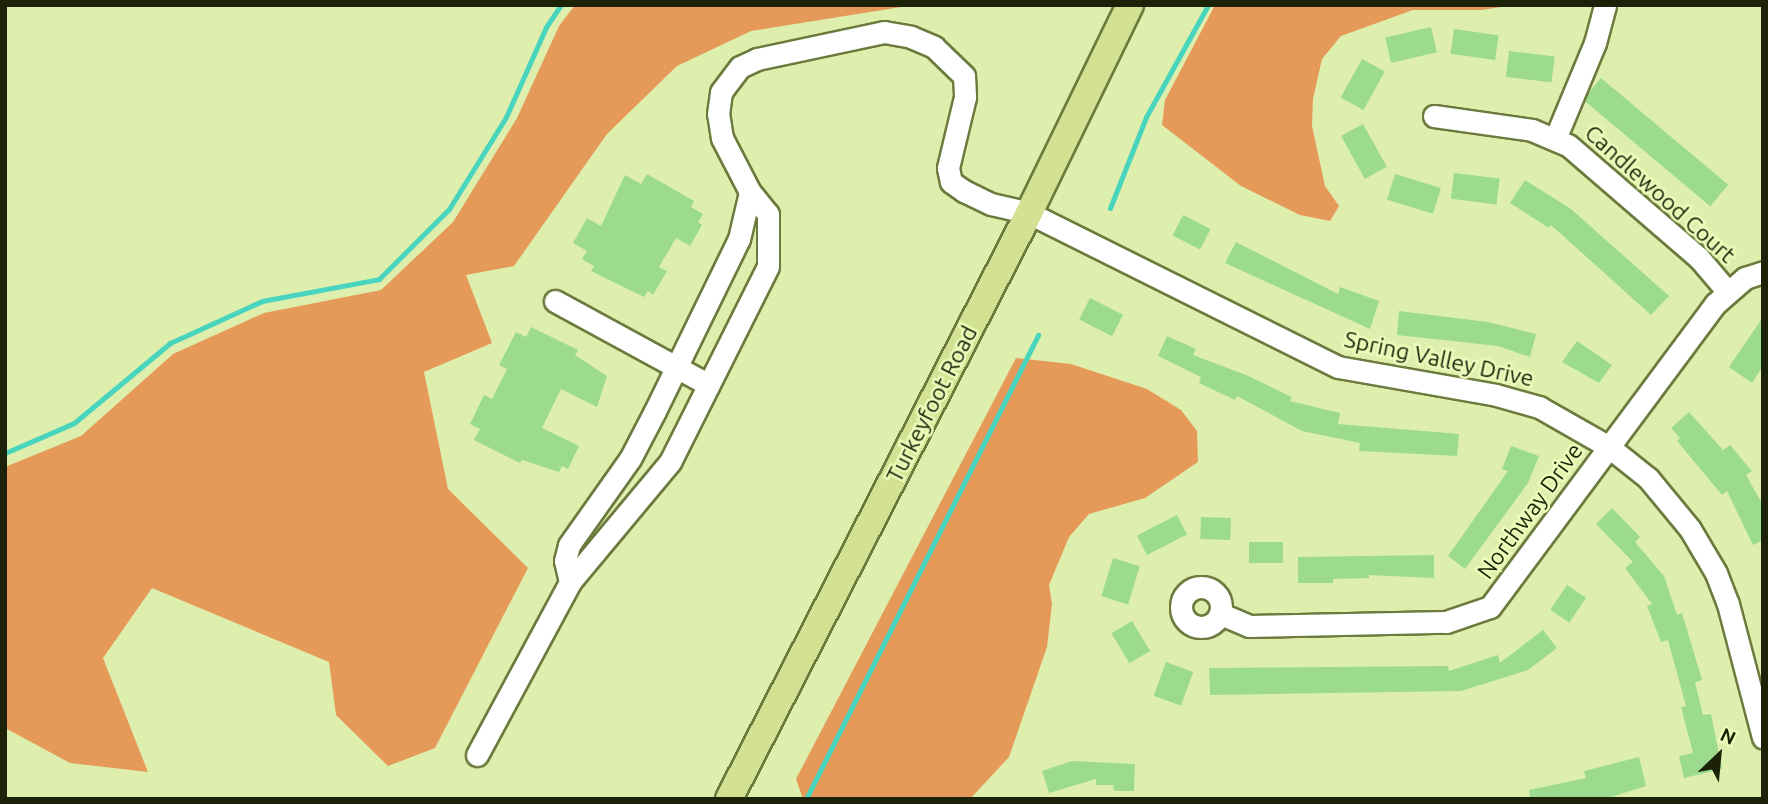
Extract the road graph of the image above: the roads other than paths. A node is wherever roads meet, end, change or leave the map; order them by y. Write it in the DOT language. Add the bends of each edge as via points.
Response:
graph roads {
  1 [pos="1130,5"];
  2 [pos="1605,5"];
  3 [pos="1434,116"];
  4 [pos="1555,139"];
  5 [pos="750,192"];
  6 [pos="1029,213"];
  7 [pos="1763,272"];
  8 [pos="1727,291"];
  9 [pos="555,301"];
  10 [pos="677,367"];
  11 [pos="709,385"];
  12 [pos="1609,447"];
  13 [pos="570,582"];
  14 [pos="1221,614"];
  15 [pos="1763,737"];
  16 [pos="477,755"];
  17 [pos="729,799"];
  1 -- 6 [label="main road, Turkeyfoot Road"];
  2 -- 4 [label="street, Candlewood Court" via="1595,43"];
  3 -- 4 [label="street, Candlewood Court" via="1532,130"];
  4 -- 8 [label="street, Candlewood Court" via="1607,177 1699,258"];
  5 -- 6 [label="street, Spring Valley Drive" via="722,138 718,114 721,92 740,67 757,59 884,32 934,47 964,76 965,97 950,149 951,182 991,204"];
  5 -- 10 [label="street" via="739,239"];
  5 -- 11 [label="street" via="768,214 768,267"];
  6 -- 12 [label="street, Spring Valley Drive" via="1338,367 1539,407"];
  6 -- 17 [label="main road, Turkeyfoot Road"];
  7 -- 8 [label="street, Northway Drive"];
  8 -- 12 [label="street, Northway Drive"];
  9 -- 10 [label="street"];
  10 -- 11 [label="street"];
  10 -- 13 [label="street" via="630,459 569,545 565,561"];
  11 -- 13 [label="street" via="670,462"];
  12 -- 14 [label="street, Northway Drive" via="1503,596 1475,616 1446,622 1250,626"];
  12 -- 15 [label="street, Spring Valley Drive" via="1648,478 1690,529 1716,573 1732,615"];
  13 -- 16 [label="street"];
}
